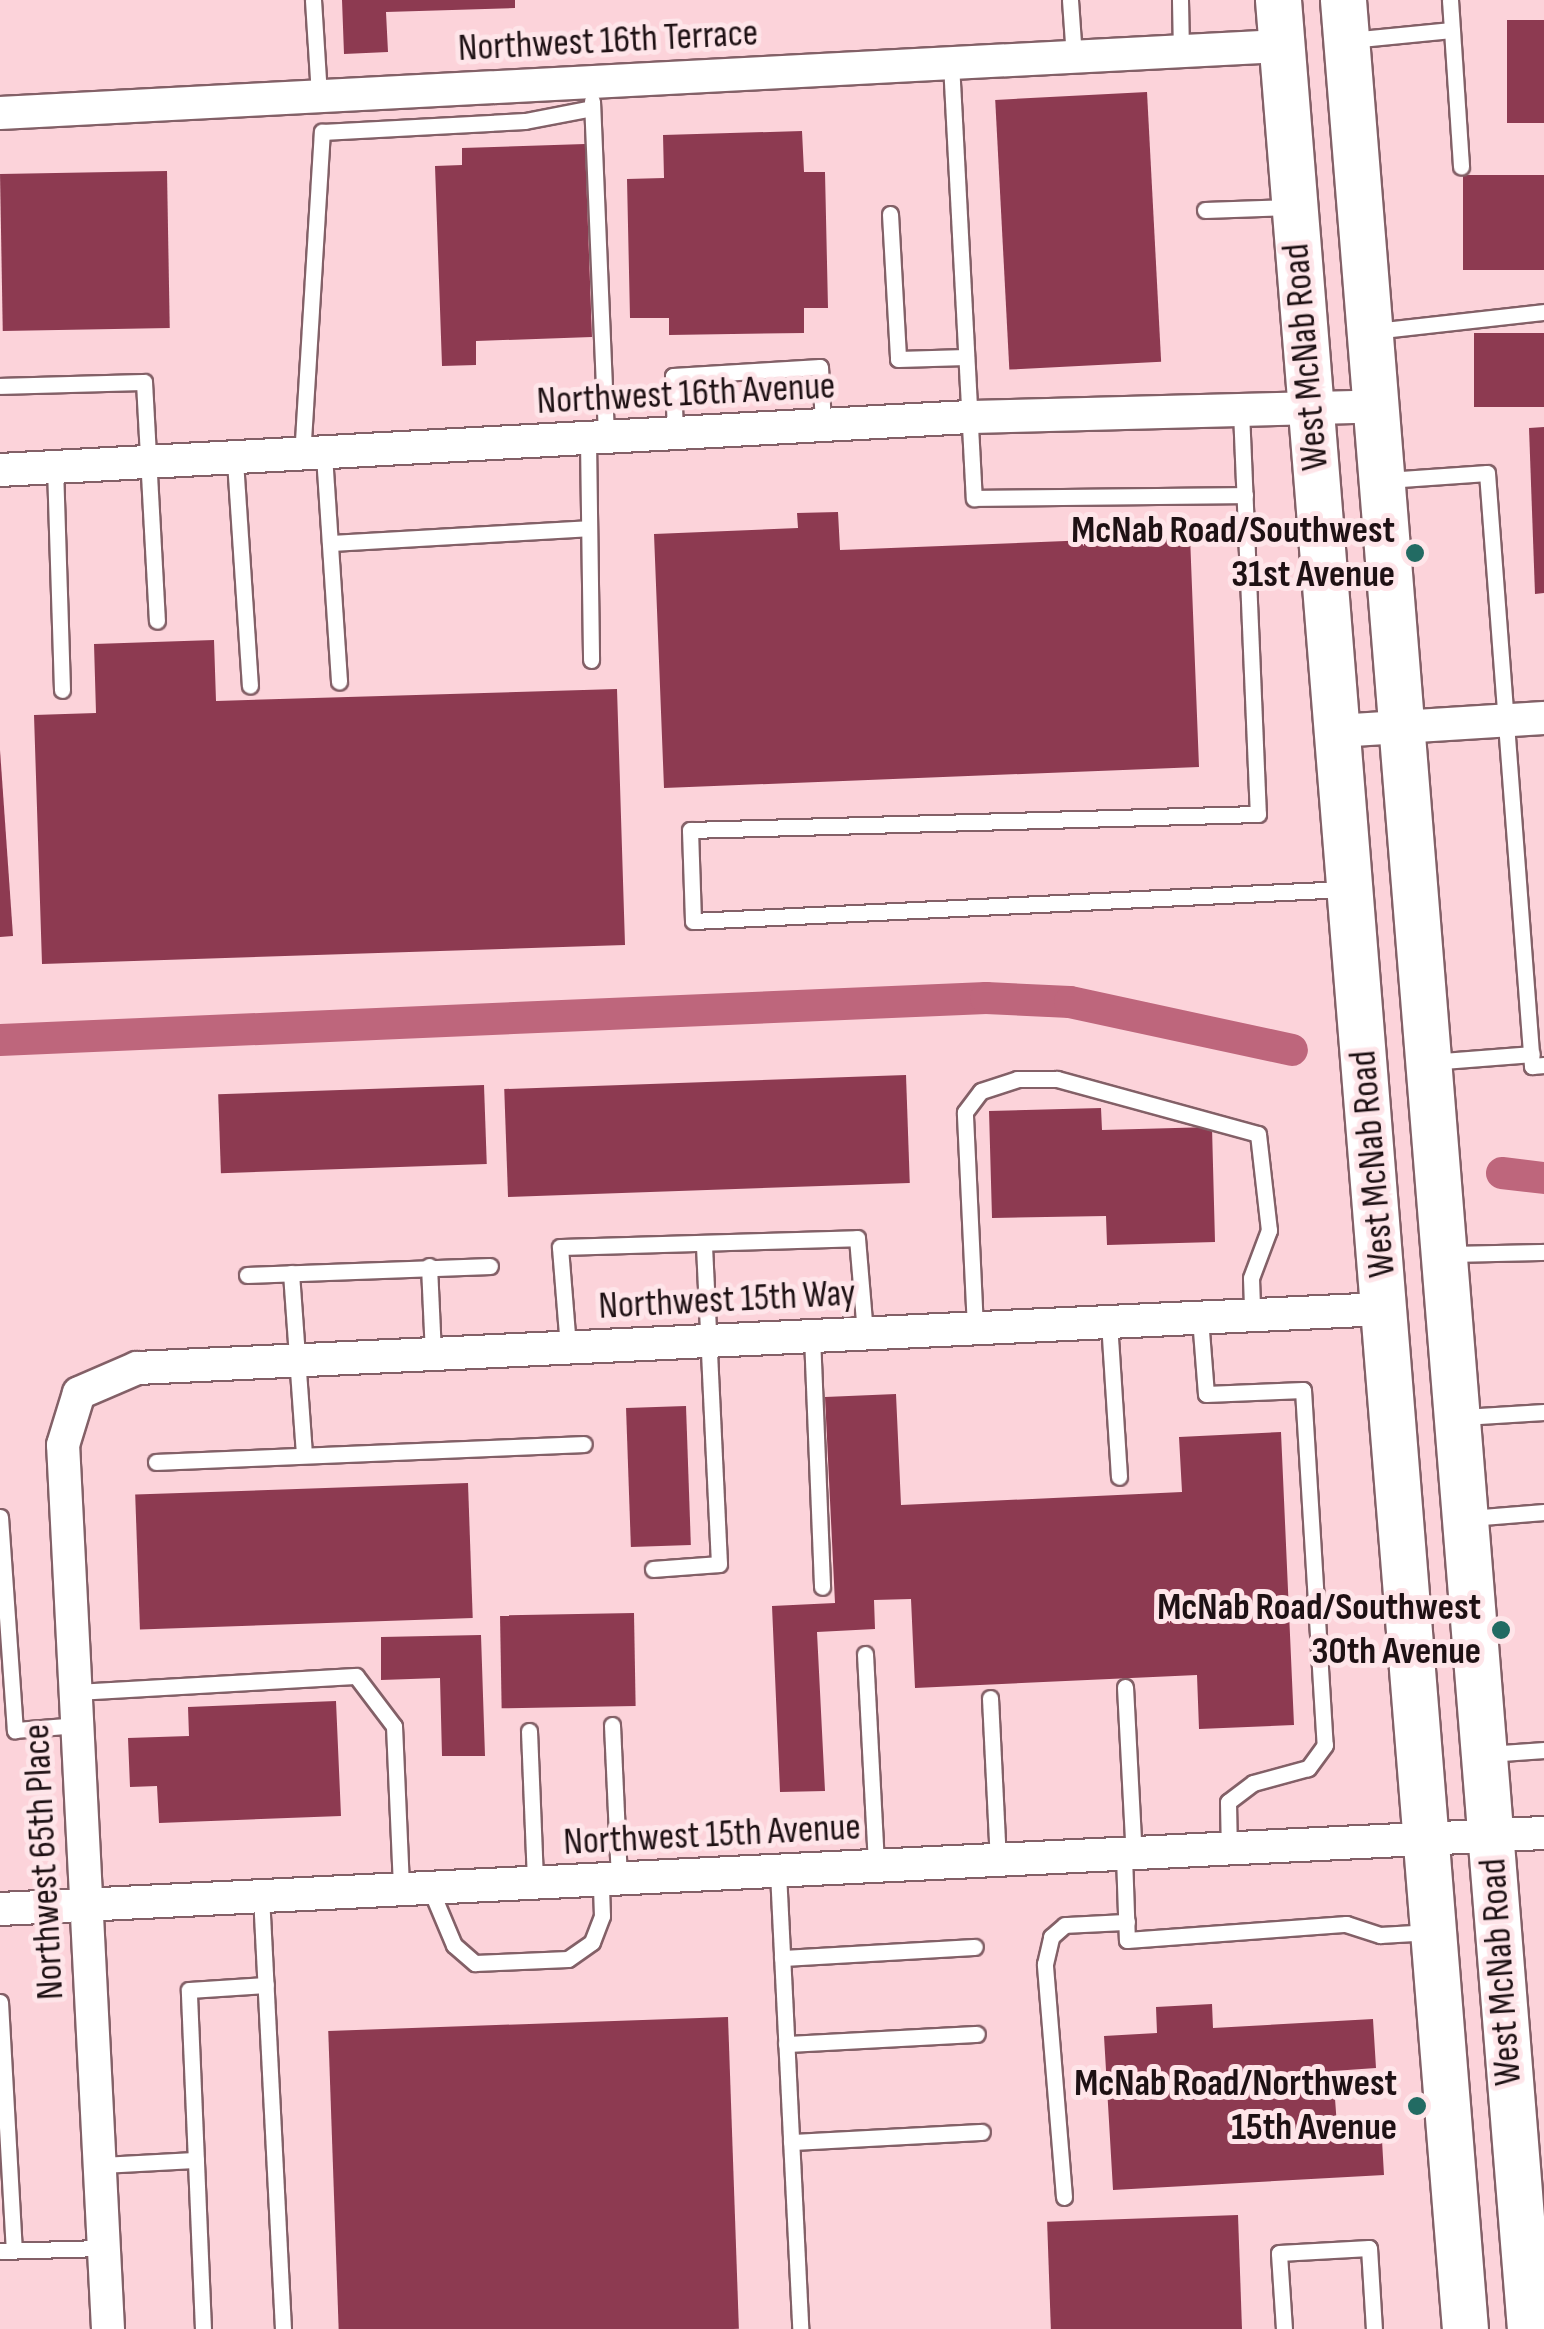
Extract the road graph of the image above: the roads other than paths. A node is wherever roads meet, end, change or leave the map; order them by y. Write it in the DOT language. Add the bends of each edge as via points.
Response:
graph roads {
  1 [pos="313,0"];
  2 [pos="1070,0"];
  3 [pos="1180,0"];
  4 [pos="1278,0"];
  5 [pos="1450,0"];
  6 [pos="1345,20"];
  7 [pos="1452,30"];
  8 [pos="1280,46"];
  9 [pos="1181,51"];
  10 [pos="1074,56"];
  11 [pos="951,63"];
  12 [pos="592,95"];
  13 [pos="319,96"];
  14 [pos="0,113"];
  15 [pos="1461,167"];
  16 [pos="1294,206"];
  17 [pos="1205,210"];
  18 [pos="890,214"];
  19 [pos="1544,312"];
  20 [pos="1370,332"];
  21 [pos="966,357"];
  22 [pos="0,386"];
  23 [pos="1376,406"];
  24 [pos="1311,409"];
  25 [pos="1242,411"];
  26 [pos="969,417"];
  27 [pos="823,426"];
  28 [pos="675,434"];
  29 [pos="597,439"];
  30 [pos="313,456"];
  31 [pos="235,460"];
  32 [pos="152,464"];
  33 [pos="55,467"];
  34 [pos="0,470"];
  35 [pos="1383,480"];
  36 [pos="1245,495"];
  37 [pos="589,528"];
  38 [pos="330,543"];
  39 [pos="157,621"];
  40 [pos="591,660"];
  41 [pos="339,682"];
  42 [pos="250,686"];
  43 [pos="62,690"];
  44 [pos="1544,718"];
  45 [pos="1507,720"];
  46 [pos="1403,725"];
  47 [pos="1337,730"];
  48 [pos="1350,889"];
  49 [pos="1538,1060"];
  50 [pos="1430,1062"];
  51 [pos="704,1243"];
  52 [pos="1544,1252"];
  53 [pos="1446,1254"];
  54 [pos="429,1266"];
  55 [pos="490,1266"];
  56 [pos="291,1273"];
  57 [pos="247,1275"];
  58 [pos="1384,1309"];
  59 [pos="1252,1316"];
  60 [pos="1200,1318"];
  61 [pos="1109,1322"];
  62 [pos="975,1328"];
  63 [pos="864,1334"];
  64 [pos="812,1336"];
  65 [pos="709,1341"];
  66 [pos="568,1348"];
  67 [pos="433,1354"];
  68 [pos="296,1360"];
  69 [pos="79,1393"];
  70 [pos="1544,1412"];
  71 [pos="1459,1418"];
  72 [pos="584,1444"];
  73 [pos="304,1455"];
  74 [pos="156,1462"];
  75 [pos="1118,1477"];
  76 [pos="1544,1512"];
  77 [pos="0,1517"];
  78 [pos="1466,1518"];
  79 [pos="653,1569"];
  80 [pos="822,1587"];
  81 [pos="865,1654"];
  82 [pos="6,1670"];
  83 [pos="1125,1687"];
  84 [pos="990,1698"];
  85 [pos="76,1708"];
  86 [pos="612,1725"];
  87 [pos="15,1730"];
  88 [pos="529,1732"];
  89 [pos="0,1742"];
  90 [pos="1544,1750"];
  91 [pos="1484,1754"];
  92 [pos="1544,1833"];
  93 [pos="1491,1836"];
  94 [pos="1428,1842"];
  95 [pos="1230,1852"];
  96 [pos="1129,1856"];
  97 [pos="998,1862"];
  98 [pos="876,1867"];
  99 [pos="778,1872"];
  100 [pos="610,1880"];
  101 [pos="534,1883"];
  102 [pos="415,1888"];
  103 [pos="261,1895"];
  104 [pos="88,1903"];
  105 [pos="0,1909"];
  106 [pos="1127,1922"];
  107 [pos="1435,1932"];
  108 [pos="975,1947"];
  109 [pos="782,1958"];
  110 [pos="266,1986"];
  111 [pos="0,2002"];
  112 [pos="976,2034"];
  113 [pos="786,2044"];
  114 [pos="982,2132"];
  115 [pos="791,2142"];
  116 [pos="196,2160"];
  117 [pos="100,2165"];
  118 [pos="1064,2198"];
  119 [pos="104,2248"];
  120 [pos="7,2251"];
  121 [pos="1535,2278"];
  122 [pos="108,2329"];
  123 [pos="203,2329"];
  124 [pos="282,2329"];
  125 [pos="800,2329"];
  126 [pos="1284,2329"];
  127 [pos="1374,2329"];
  128 [pos="1465,2329"];
  129 [pos="1530,2329"];
  1 -- 13 [label="lane"];
  2 -- 10 [label="lane"];
  3 -- 9 [label="lane"];
  4 -- 8 [label="main road, West McNab Road"];
  5 -- 7 [label="lane"];
  6 -- 7 [label="lane"];
  6 -- 20 [label="main road, West McNab Road"];
  7 -- 15 [label="lane"];
  8 -- 9 [label="street, Northwest 16th Terrace"];
  8 -- 16 [label="main road, West McNab Road"];
  9 -- 10 [label="street, Northwest 16th Terrace"];
  10 -- 11 [label="street, Northwest 16th Terrace"];
  11 -- 12 [label="street, Northwest 16th Terrace"];
  11 -- 21 [label="lane"];
  12 -- 13 [label="street, Northwest 16th Terrace"];
  12 -- 29 [label="lane"];
  12 -- 30 [label="lane" via="525,121 322,132"];
  13 -- 14 [label="street, Northwest 16th Terrace"];
  16 -- 17 [label="lane"];
  16 -- 24 [label="main road, West McNab Road"];
  18 -- 21 [label="lane" via="898,359"];
  19 -- 20 [label="lane"];
  20 -- 23 [label="main road, West McNab Road"];
  21 -- 26 [label="lane"];
  22 -- 32 [label="lane" via="144,382"];
  23 -- 24 [label="street, Northwest 16th Avenue"];
  23 -- 35 [label="main road, West McNab Road"];
  24 -- 25 [label="street, Northwest 16th Avenue"];
  24 -- 47 [label="main road, West McNab Road"];
  25 -- 26 [label="street, Northwest 16th Avenue"];
  25 -- 36 [label="lane"];
  26 -- 27 [label="street, Northwest 16th Avenue"];
  26 -- 36 [label="lane" via="974,498"];
  27 -- 28 [label="street, Northwest 16th Avenue"];
  27 -- 28 [label="lane" via="820,367 673,376"];
  28 -- 29 [label="street, Northwest 16th Avenue"];
  29 -- 30 [label="street, Northwest 16th Avenue"];
  29 -- 37 [label="lane"];
  30 -- 31 [label="street, Northwest 16th Avenue"];
  30 -- 38 [label="lane"];
  31 -- 32 [label="street, Northwest 16th Avenue"];
  31 -- 42 [label="lane"];
  32 -- 33 [label="street, Northwest 16th Avenue"];
  32 -- 39 [label="lane" via="148,508"];
  33 -- 34 [label="street, Northwest 16th Avenue"];
  33 -- 43 [label="lane"];
  35 -- 45 [label="lane" via="1487,473"];
  35 -- 46 [label="main road, West McNab Road"];
  36 -- 48 [label="lane" via="1258,814 690,830 693,921"];
  37 -- 38 [label="lane"];
  37 -- 40 [label="lane"];
  38 -- 41 [label="lane"];
  44 -- 45 [label="street"];
  45 -- 46 [label="street"];
  45 -- 49 [label="lane"];
  46 -- 47 [label="street"];
  46 -- 50 [label="main road, West McNab Road"];
  47 -- 48 [label="main road, West McNab Road"];
  48 -- 58 [label="main road, West McNab Road"];
  49 -- 50 [label="lane"];
  50 -- 53 [label="main road, West McNab Road"];
  51 -- 63 [label="lane" via="857,1238"];
  51 -- 65 [label="lane"];
  51 -- 66 [label="lane" via="560,1248"];
  52 -- 53 [label="lane"];
  53 -- 71 [label="main road, West McNab Road"];
  54 -- 55 [label="lane"];
  54 -- 56 [label="lane"];
  54 -- 67 [label="lane"];
  56 -- 57 [label="lane"];
  56 -- 68 [label="lane"];
  58 -- 59 [label="street, Northwest 15th Way"];
  58 -- 94 [label="main road, West McNab Road"];
  59 -- 60 [label="street, Northwest 15th Way"];
  59 -- 62 [label="lane" via="1251,1278 1270,1230 1258,1134 1056,1080 1017,1079 982,1091 965,1112"];
  60 -- 61 [label="street, Northwest 15th Way"];
  60 -- 95 [label="lane" via="1206,1394 1303,1390 1325,1745 1308,1768 1253,1783 1228,1802"];
  61 -- 62 [label="street, Northwest 15th Way"];
  61 -- 75 [label="lane"];
  62 -- 63 [label="street, Northwest 15th Way"];
  63 -- 64 [label="street, Northwest 15th Way"];
  64 -- 65 [label="street, Northwest 15th Way"];
  64 -- 80 [label="lane"];
  65 -- 66 [label="street, Northwest 15th Way"];
  65 -- 79 [label="lane" via="720,1564"];
  66 -- 67 [label="street, Northwest 15th Way"];
  67 -- 68 [label="street, Northwest 15th Way"];
  68 -- 69 [label="street, Northwest 15th Way" via="137,1368"];
  68 -- 73 [label="lane"];
  69 -- 85 [label="street, Northwest 65th Place" via="63,1445"];
  70 -- 71 [label="lane"];
  71 -- 78 [label="main road, West McNab Road"];
  72 -- 73 [label="lane"];
  73 -- 74 [label="lane"];
  76 -- 78 [label="lane"];
  77 -- 82 [label="lane"];
  78 -- 91 [label="main road, West McNab Road"];
  81 -- 98 [label="lane"];
  82 -- 87 [label="lane"];
  83 -- 96 [label="lane"];
  84 -- 97 [label="lane"];
  85 -- 87 [label="lane"];
  85 -- 102 [label="lane" via="356,1676 394,1726"];
  85 -- 104 [label="street, Northwest 65th Place"];
  86 -- 100 [label="lane"];
  87 -- 89 [label="lane"];
  88 -- 101 [label="lane"];
  90 -- 91 [label="lane"];
  91 -- 93 [label="main road, West McNab Road"];
  92 -- 93 [label="street, Northwest 15th Avenue"];
  93 -- 94 [label="street, Northwest 15th Avenue"];
  93 -- 121 [label="main road, West McNab Road"];
  94 -- 95 [label="street, Northwest 15th Avenue"];
  94 -- 107 [label="main road, West McNab Road"];
  95 -- 96 [label="street, Northwest 15th Avenue"];
  96 -- 97 [label="street, Northwest 15th Avenue"];
  96 -- 106 [label="lane"];
  97 -- 98 [label="street, Northwest 15th Avenue"];
  98 -- 99 [label="street, Northwest 15th Avenue"];
  99 -- 100 [label="street, Northwest 15th Avenue"];
  99 -- 109 [label="lane"];
  100 -- 101 [label="street, Northwest 15th Avenue"];
  100 -- 102 [label="lane" via="592,1942 568,1960 476,1963 454,1946"];
  101 -- 102 [label="street, Northwest 15th Avenue"];
  102 -- 103 [label="street, Northwest 15th Avenue"];
  103 -- 104 [label="street, Northwest 15th Avenue"];
  103 -- 110 [label="lane"];
  104 -- 105 [label="street, Northwest 15th Avenue"];
  104 -- 117 [label="street, Northwest 65th Place"];
  106 -- 107 [label="lane" via="1127,1940 1346,1924 1380,1935"];
  106 -- 118 [label="lane" via="1065,1925 1051,1937 1045,1964"];
  107 -- 128 [label="main road, West McNab Road"];
  108 -- 109 [label="lane"];
  109 -- 113 [label="lane"];
  110 -- 116 [label="lane" via="189,1990"];
  110 -- 124 [label="lane"];
  111 -- 120 [label="lane"];
  112 -- 113 [label="lane"];
  113 -- 115 [label="lane"];
  114 -- 115 [label="lane"];
  115 -- 125 [label="lane"];
  116 -- 117 [label="lane"];
  116 -- 123 [label="lane"];
  117 -- 119 [label="street, Northwest 65th Place"];
  119 -- 120 [label="lane"];
  119 -- 122 [label="street, Northwest 65th Place"];
  121 -- 129 [label="main road, West McNab Road"];
  126 -- 127 [label="lane" via="1279,2253 1369,2248"];
}
